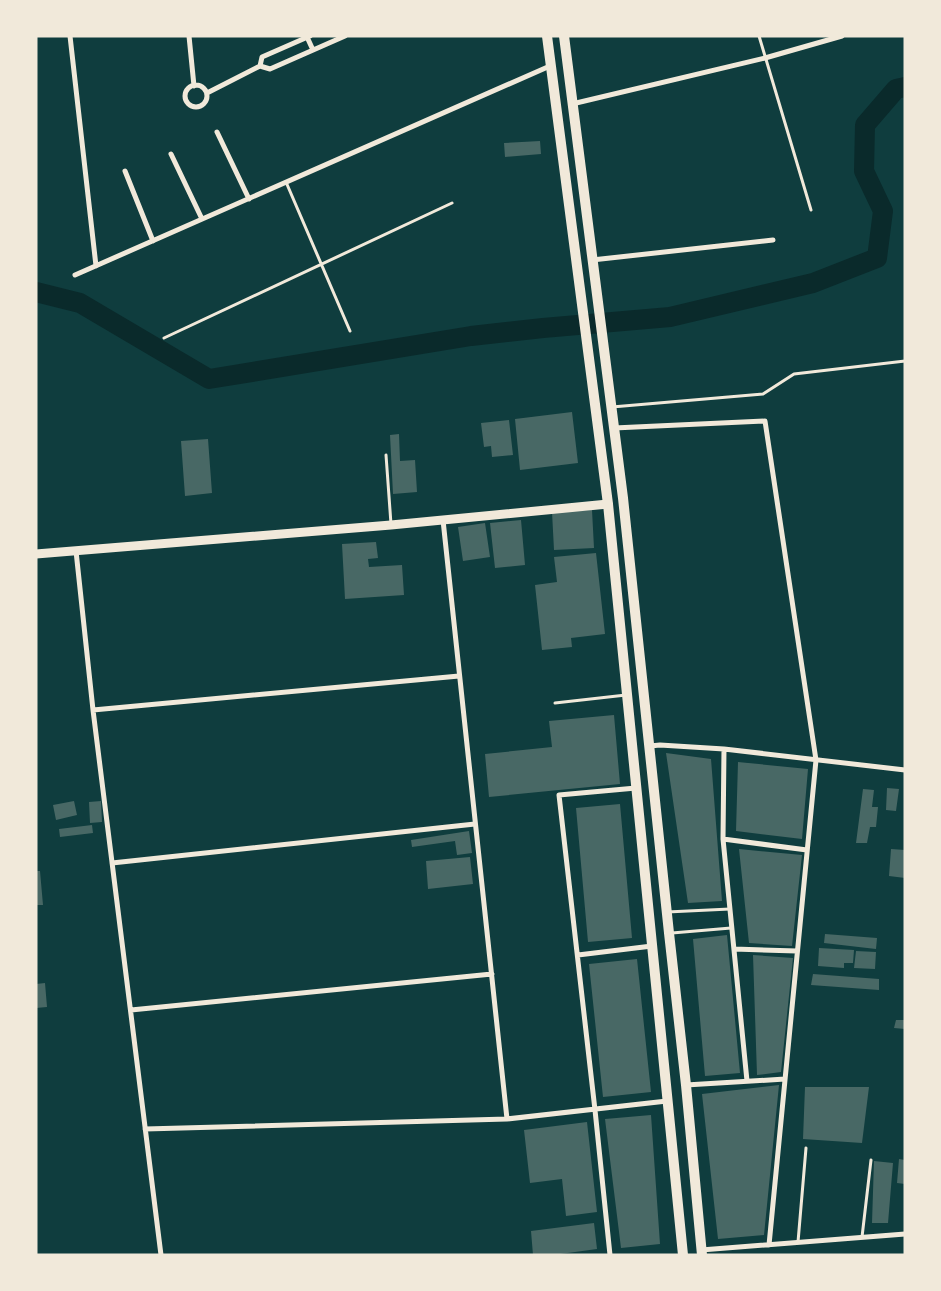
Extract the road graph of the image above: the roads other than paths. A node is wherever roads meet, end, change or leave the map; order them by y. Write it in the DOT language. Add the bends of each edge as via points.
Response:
graph roads {
  1 [pos="70,36"];
  2 [pos="189,36"];
  3 [pos="345,36"];
  4 [pos="547,36"];
  5 [pos="564,36"];
  6 [pos="759,36"];
  7 [pos="842,36"];
  8 [pos="309,37"];
  9 [pos="313,50"];
  10 [pos="765,58"];
  11 [pos="260,66"];
  12 [pos="551,66"];
  13 [pos="194,86"];
  14 [pos="207,93"];
  15 [pos="572,104"];
  16 [pos="217,132"];
  17 [pos="172,154"];
  18 [pos="125,171"];
  19 [pos="286,182"];
  20 [pos="249,199"];
  21 [pos="452,203"];
  22 [pos="811,210"];
  23 [pos="202,220"];
  24 [pos="773,240"];
  25 [pos="153,241"];
  26 [pos="592,260"];
  27 [pos="322,264"];
  28 [pos="96,266"];
  29 [pos="75,275"];
  30 [pos="350,331"];
  31 [pos="164,338"];
  32 [pos="905,361"];
  33 [pos="612,407"];
  34 [pos="614,428"];
  35 [pos="386,455"];
  36 [pos="608,504"];
  37 [pos="443,520"];
  38 [pos="391,525"];
  39 [pos="76,551"];
  40 [pos="36,554"];
  41 [pos="460,676"];
  42 [pos="627,695"];
  43 [pos="555,704"];
  44 [pos="93,710"];
  45 [pos="649,746"];
  46 [pos="724,749"];
  47 [pos="816,760"];
  48 [pos="905,770"];
  49 [pos="636,788"];
  50 [pos="475,824"];
  51 [pos="723,839"];
  52 [pos="807,850"];
  53 [pos="112,863"];
  54 [pos="730,909"];
  55 [pos="667,912"];
  56 [pos="731,928"];
  57 [pos="669,933"];
  58 [pos="652,946"];
  59 [pos="734,949"];
  60 [pos="797,951"];
  61 [pos="578,955"];
  62 [pos="492,974"];
  63 [pos="131,1010"];
  64 [pos="785,1079"];
  65 [pos="746,1081"];
  66 [pos="686,1084"];
  67 [pos="667,1101"];
  68 [pos="595,1110"];
  69 [pos="507,1119"];
  70 [pos="146,1129"];
  71 [pos="806,1148"];
  72 [pos="871,1160"];
  73 [pos="905,1234"];
  74 [pos="700,1236"];
  75 [pos="681,1238"];
  76 [pos="862,1238"];
  77 [pos="798,1242"];
  78 [pos="769,1245"];
  79 [pos="702,1252"];
  80 [pos="161,1255"];
  81 [pos="610,1255"];
  82 [pos="683,1255"];
  1 -- 28 [label="street"];
  2 -- 13 [label="street"];
  3 -- 9 [label="street"];
  4 -- 12 [label="main road"];
  5 -- 15 [label="main road"];
  6 -- 10 [label="lane"];
  7 -- 10 [label="street"];
  8 -- 9 [label="street"];
  8 -- 11 [label="street" via="262,57"];
  9 -- 11 [label="street" via="270,69"];
  10 -- 15 [label="street"];
  10 -- 22 [label="lane"];
  11 -- 14 [label="street"];
  12 -- 19 [label="street"];
  12 -- 36 [label="main road"];
  13 -- 14 [label="street" via="203,87"];
  13 -- 14 [label="street" via="186,92 190,106 204,104"];
  15 -- 26 [label="main road"];
  16 -- 20 [label="street"];
  17 -- 23 [label="street"];
  18 -- 25 [label="street"];
  19 -- 20 [label="street"];
  19 -- 27 [label="lane"];
  20 -- 23 [label="street"];
  21 -- 27 [label="lane"];
  23 -- 25 [label="street"];
  24 -- 26 [label="street"];
  25 -- 28 [label="street"];
  26 -- 33 [label="main road"];
  27 -- 30 [label="lane"];
  27 -- 31 [label="lane"];
  28 -- 29 [label="street"];
  32 -- 33 [label="lane" via="794,374 763,394"];
  33 -- 34 [label="main road"];
  34 -- 45 [label="main road"];
  34 -- 47 [label="street" via="765,421"];
  35 -- 38 [label="lane"];
  36 -- 37 [label="street"];
  36 -- 42 [label="main road"];
  37 -- 38 [label="street"];
  37 -- 41 [label="street"];
  38 -- 39 [label="street"];
  39 -- 40 [label="street"];
  39 -- 44 [label="street"];
  41 -- 44 [label="street"];
  41 -- 50 [label="street"];
  42 -- 43 [label="lane"];
  42 -- 49 [label="main road"];
  44 -- 53 [label="street"];
  45 -- 46 [label="street"];
  45 -- 55 [label="main road"];
  46 -- 47 [label="street"];
  46 -- 51 [label="street"];
  47 -- 48 [label="street"];
  47 -- 52 [label="street"];
  49 -- 58 [label="main road"];
  49 -- 61 [label="street" via="559,795"];
  50 -- 53 [label="street"];
  50 -- 62 [label="street"];
  51 -- 52 [label="street"];
  51 -- 54 [label="street"];
  52 -- 60 [label="street"];
  53 -- 63 [label="street"];
  54 -- 55 [label="lane"];
  54 -- 56 [label="street"];
  55 -- 57 [label="main road"];
  56 -- 57 [label="lane"];
  56 -- 59 [label="street"];
  57 -- 66 [label="main road"];
  58 -- 61 [label="street"];
  58 -- 67 [label="main road"];
  59 -- 60 [label="street"];
  59 -- 65 [label="street"];
  60 -- 64 [label="street"];
  61 -- 68 [label="street"];
  62 -- 63 [label="street"];
  62 -- 69 [label="street"];
  63 -- 70 [label="street"];
  64 -- 65 [label="street"];
  64 -- 78 [label="street"];
  65 -- 66 [label="street"];
  66 -- 74 [label="main road"];
  67 -- 68 [label="street"];
  67 -- 75 [label="main road"];
  68 -- 69 [label="street"];
  68 -- 81 [label="street"];
  69 -- 70 [label="street"];
  70 -- 80 [label="street"];
  71 -- 77 [label="lane"];
  72 -- 76 [label="lane"];
  73 -- 76 [label="street"];
  74 -- 75 [label="main road"];
  74 -- 79 [label="main road"];
  75 -- 82 [label="main road"];
  76 -- 77 [label="street"];
  77 -- 78 [label="street"];
  78 -- 79 [label="street"];
}
